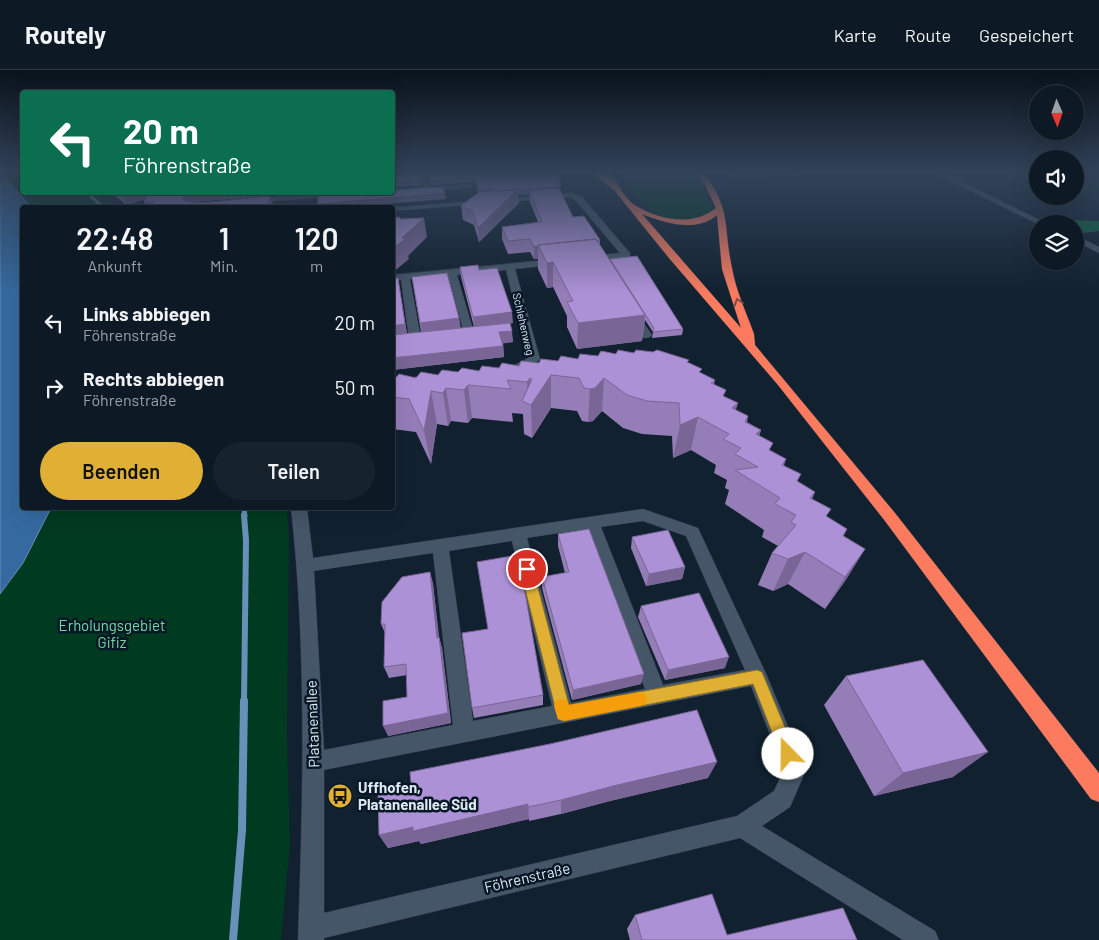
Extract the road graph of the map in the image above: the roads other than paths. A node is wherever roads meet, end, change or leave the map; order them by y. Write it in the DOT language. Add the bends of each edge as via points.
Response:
graph roads {
  1 [pos="591,213"];
  2 [pos="637,213"];
  3 [pos="646,213"];
  4 [pos="715,213"];
  5 [pos="721,213"];
  6 [pos="1084,242"];
  7 [pos="1099,250"];
  8 [pos="579,260"];
  9 [pos="569,261"];
  10 [pos="510,267"];
  11 [pos="452,272"];
  12 [pos="405,277"];
  13 [pos="395,278"];
  14 [pos="626,303"];
  15 [pos="469,333"];
  16 [pos="646,334"];
  17 [pos="400,341"];
  18 [pos="753,349"];
  19 [pos="503,371"];
  20 [pos="299,510"];
  21 [pos="591,522"];
  22 [pos="518,533"];
  23 [pos="440,546"];
  24 [pos="306,566"];
  25 [pos="757,676"];
  26 [pos="658,696"];
  27 [pos="564,714"];
  28 [pos="464,733"];
  29 [pos="314,762"];
  30 [pos="1099,791"];
  31 [pos="742,826"];
  32 [pos="312,934"];
  33 [pos="926,940"];
  1 -- 8 [label="street" via="627,255 601,261"];
  2 -- 18 [label="highway"];
  3 -- 4 [label="highway" via="681,222 703,220"];
  18 -- 5 [label="highway, one-way" via="727,269"];
  6 -- 7 [label="street"];
  9 -- 10 [label="street"];
  10 -- 11 [label="street"];
  10 -- 19 [label="street, Schlehenweg" via="521,327 534,359"];
  11 -- 12 [label="street"];
  11 -- 15 [label="street"];
  12 -- 13 [label="street"];
  12 -- 17 [label="street" via="419,339"];
  14 -- 16 [label="street"];
  18 -- 30 [label="highway" via="890,517"];
  20 -- 24 [label="street, Platanenallee"];
  21 -- 22 [label="street, Föhrenstraße"];
  21 -- 25 [label="street, Föhrenstraße" via="643,515 692,532"];
  21 -- 26 [label="street"];
  22 -- 23 [label="street, Föhrenstraße"];
  22 -- 27 [label="street"];
  23 -- 24 [label="street, Föhrenstraße"];
  23 -- 28 [label="street"];
  24 -- 29 [label="street, Platanenallee"];
  25 -- 26 [label="street"];
  25 -- 31 [label="street, Föhrenstraße" via="795,770 782,799"];
  26 -- 27 [label="street"];
  27 -- 28 [label="street"];
  28 -- 29 [label="street"];
  29 -- 32 [label="street, Platanenallee"];
  31 -- 32 [label="street, Föhrenstraße"];
  31 -- 33 [label="street"];
}
